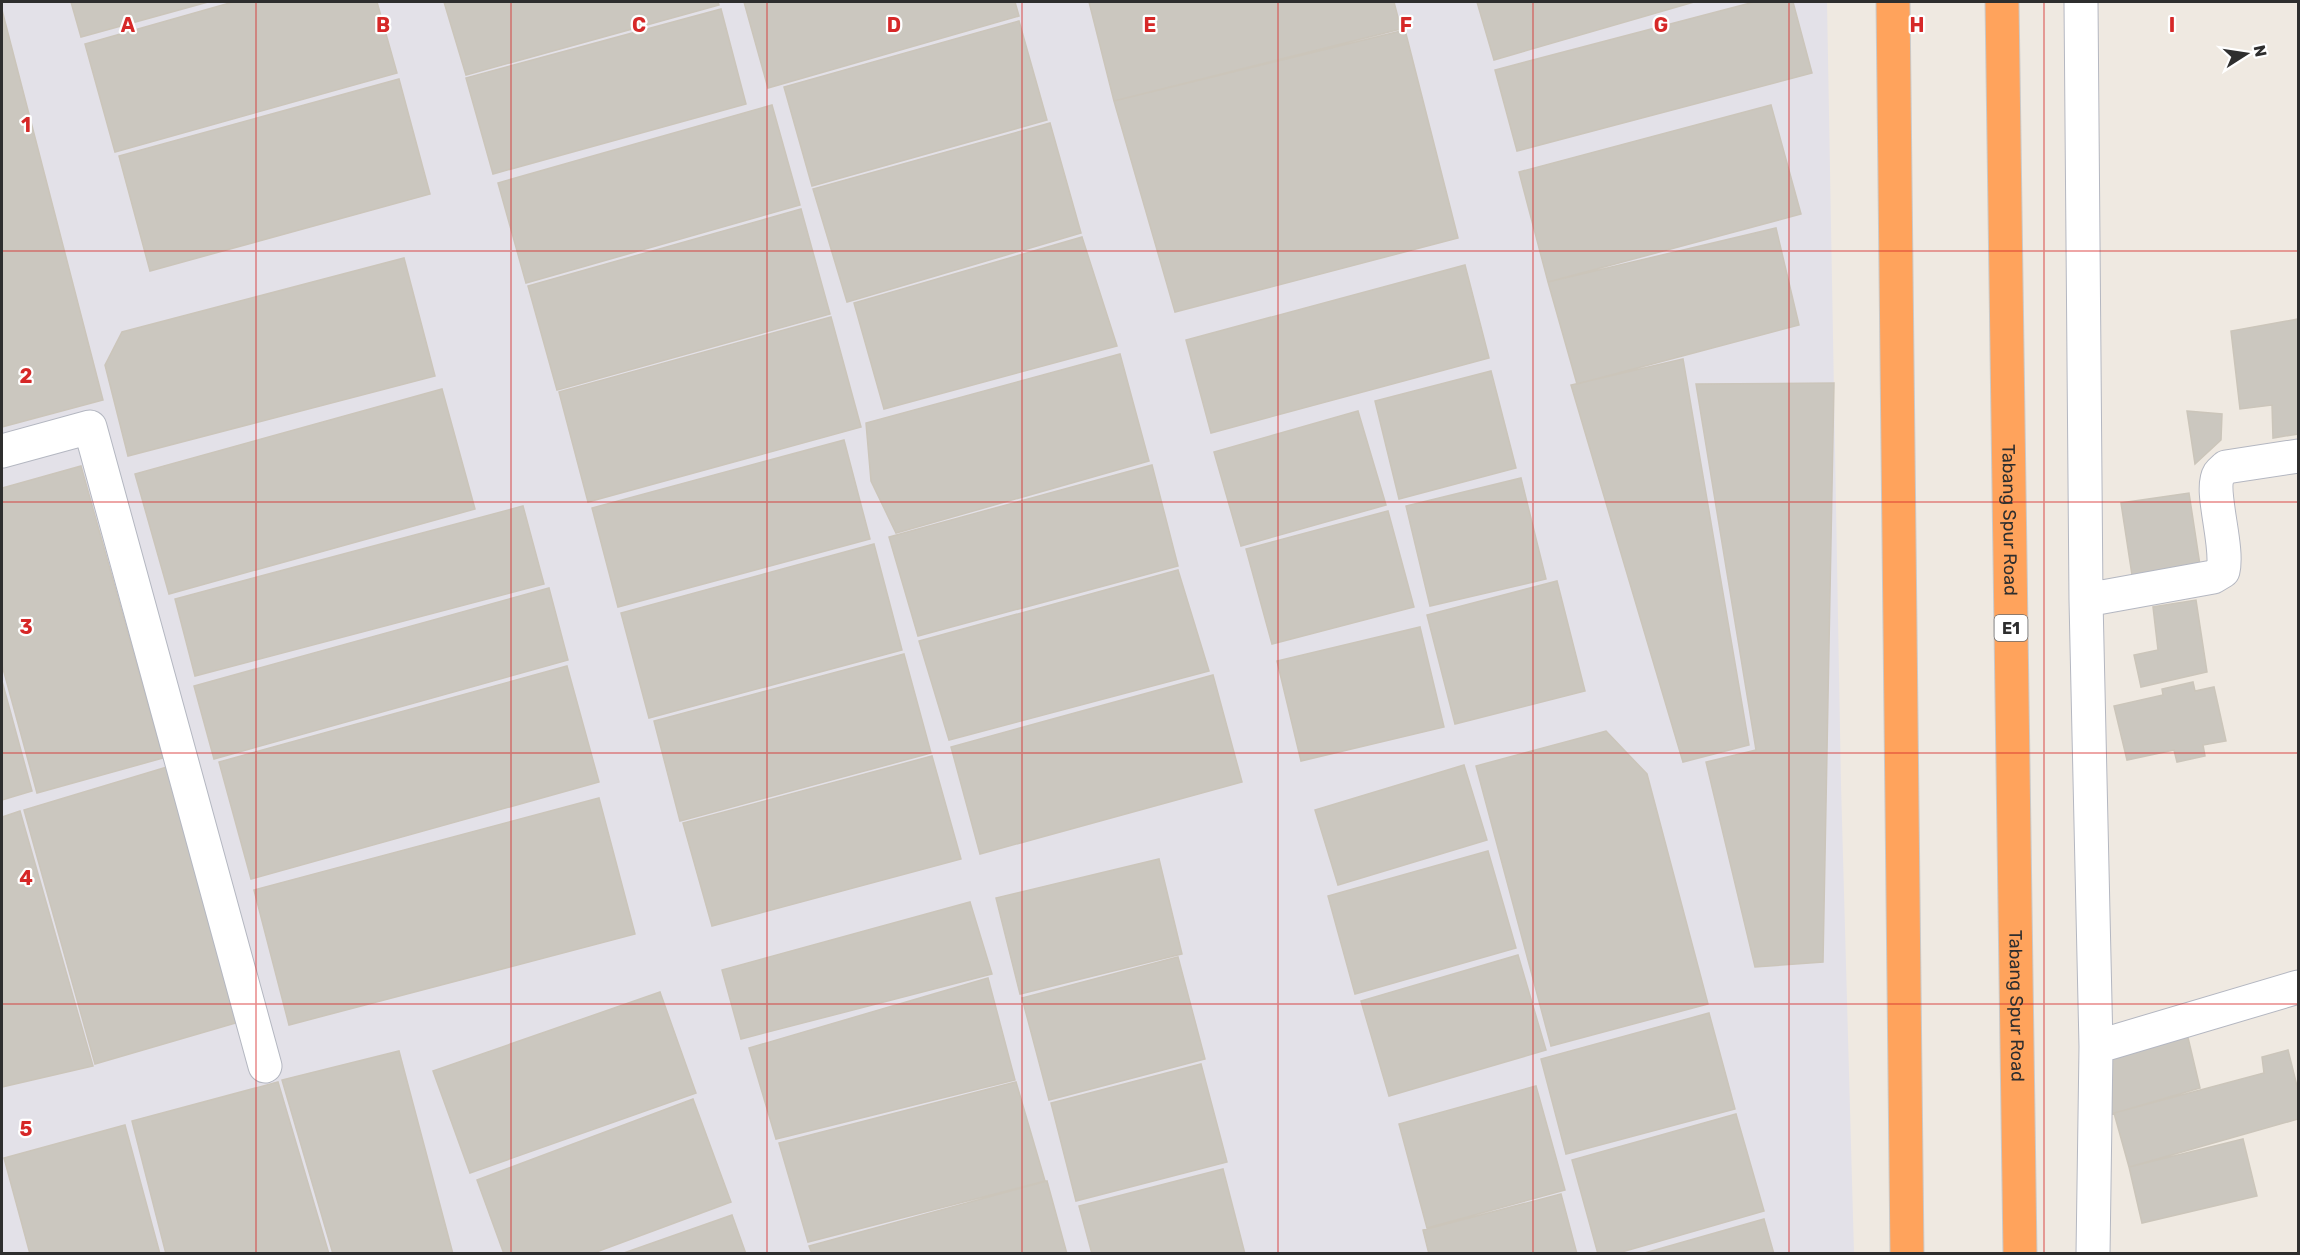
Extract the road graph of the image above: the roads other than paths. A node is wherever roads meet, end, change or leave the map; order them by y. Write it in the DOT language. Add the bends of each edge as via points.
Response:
graph roads {
  1 [pos="1893,2"];
  2 [pos="2002,2"];
  3 [pos="2080,2"];
  4 [pos="2,451"];
  5 [pos="2298,456"];
  6 [pos="2086,600"];
  7 [pos="2298,987"];
  8 [pos="2096,1047"];
  9 [pos="265,1066"];
  10 [pos="1907,1254"];
  11 [pos="2020,1254"];
  12 [pos="2093,1254"];
  1 -- 10 [label="highway"];
  2 -- 11 [label="highway, Tabang Spur Road / E1"];
  3 -- 6 [label="street"];
  4 -- 9 [label="street" via="90,427"];
  5 -- 6 [label="street" via="2226,467 2218,475 2226,558 2223,570 2213,578"];
  6 -- 8 [label="street"];
  7 -- 8 [label="street"];
  8 -- 12 [label="street"];
}
